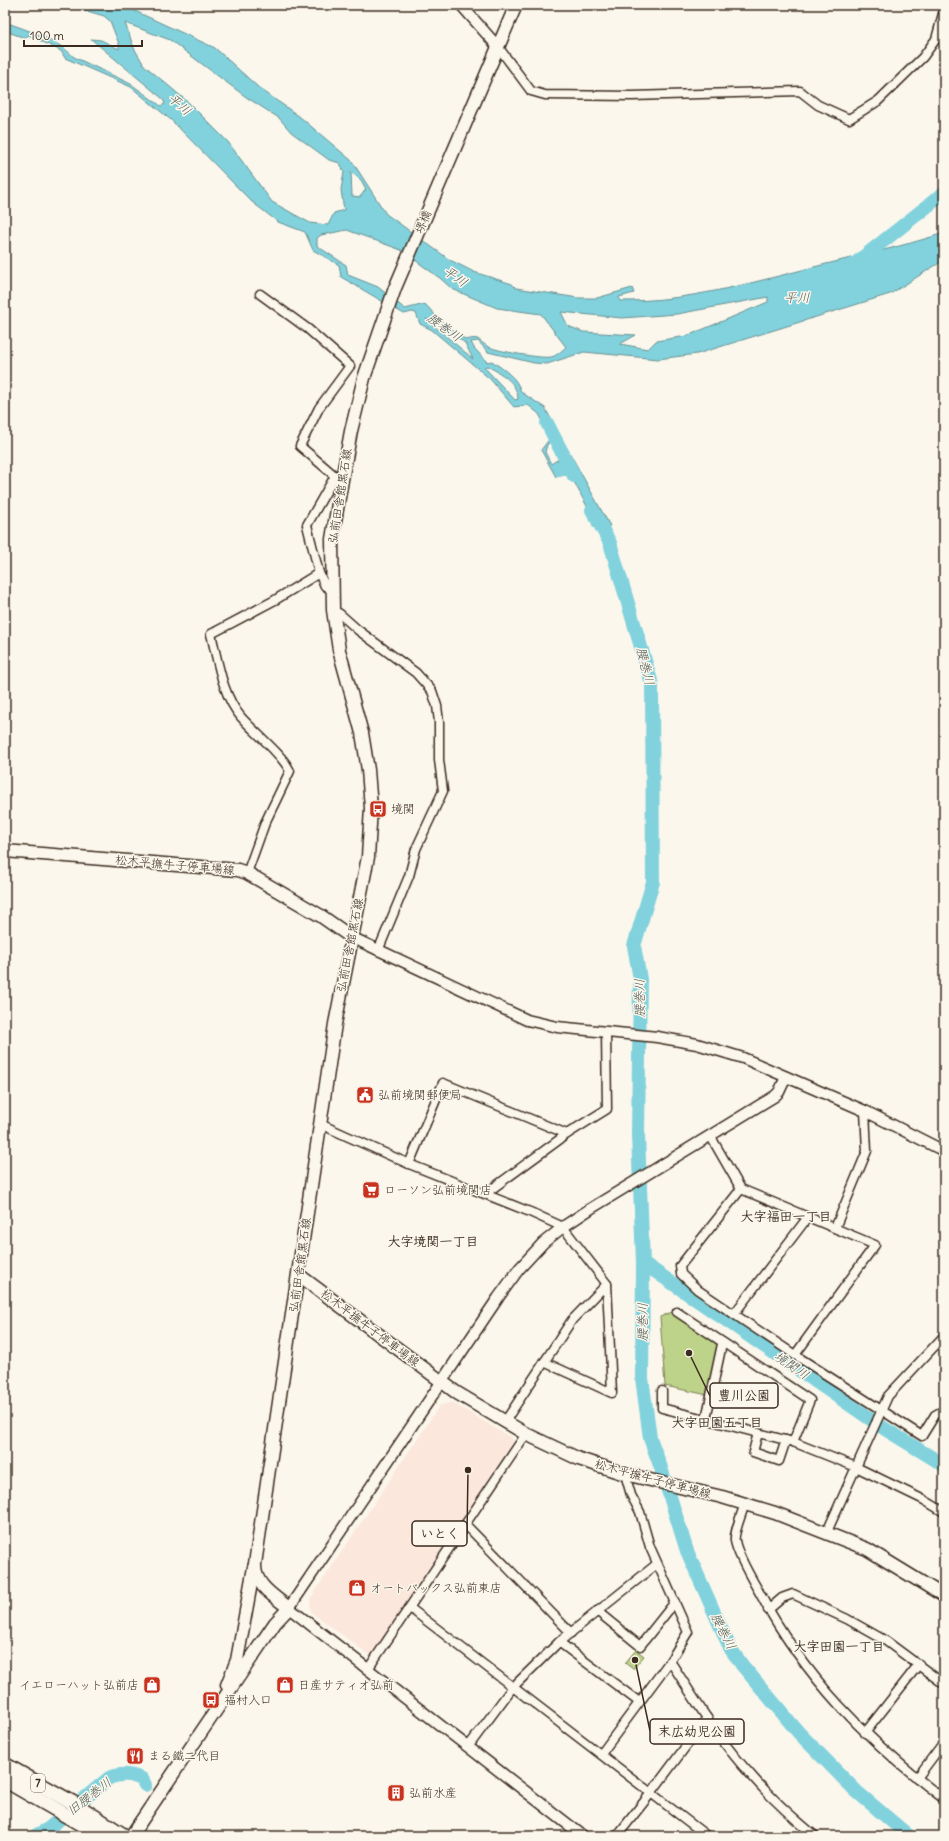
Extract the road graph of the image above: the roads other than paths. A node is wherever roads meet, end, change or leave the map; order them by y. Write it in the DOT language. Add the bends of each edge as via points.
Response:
graph roads {
  1 [pos="461,5"];
  2 [pos="516,5"];
  3 [pos="944,10"];
  4 [pos="499,48"];
  5 [pos="260,294"];
  6 [pos="379,331"];
  7 [pos="338,478"];
  8 [pos="318,573"];
  9 [pos="332,590"];
  10 [pos="333,610"];
  11 [pos="5,851"];
  12 [pos="248,873"];
  13 [pos="351,937"];
  14 [pos="378,951"];
  15 [pos="606,1032"];
  16 [pos="786,1077"];
  17 [pos="865,1111"];
  18 [pos="320,1124"];
  19 [pos="566,1134"];
  20 [pos="711,1137"];
  21 [pos="944,1151"];
  22 [pos="409,1164"];
  23 [pos="741,1189"];
  24 [pos="485,1194"];
  25 [pos="808,1216"];
  26 [pos="563,1227"];
  27 [pos="835,1228"];
  28 [pos="299,1275"];
  29 [pos="607,1284"];
  30 [pos="677,1312"];
  31 [pos="734,1314"];
  32 [pos="944,1336"];
  33 [pos="722,1344"];
  34 [pos="795,1355"];
  35 [pos="544,1362"];
  36 [pos="441,1382"];
  37 [pos="662,1390"];
  38 [pos="944,1410"];
  39 [pos="881,1411"];
  40 [pos="706,1419"];
  41 [pos="504,1422"];
  42 [pos="758,1433"];
  43 [pos="526,1434"];
  44 [pos="790,1441"];
  45 [pos="856,1467"];
  46 [pos="625,1474"];
  47 [pos="745,1503"];
  48 [pos="944,1512"];
  49 [pos="465,1524"];
  50 [pos="826,1534"];
  51 [pos="255,1564"];
  52 [pos="657,1564"];
  53 [pos="944,1596"];
  54 [pos="675,1602"];
  55 [pos="288,1608"];
  56 [pos="410,1608"];
  57 [pos="768,1610"];
  58 [pos="597,1611"];
  59 [pos="571,1633"];
  60 [pos="559,1642"];
  61 [pos="670,1661"];
  62 [pos="918,1664"];
  63 [pos="368,1669"];
  64 [pos="944,1684"];
  65 [pos="512,1688"];
  66 [pos="639,1702"];
  67 [pos="221,1703"];
  68 [pos="707,1718"];
  69 [pos="865,1733"];
  70 [pos="944,1742"];
  71 [pos="468,1747"];
  72 [pos="600,1754"];
  73 [pos="5,1765"];
  74 [pos="917,1778"];
  75 [pos="5,1780"];
  76 [pos="651,1793"];
  77 [pos="944,1799"];
  78 [pos="66,1807"];
  79 [pos="82,1816"];
  80 [pos="102,1836"];
  81 [pos="124,1836"];
  82 [pos="131,1836"];
  83 [pos="140,1836"];
  84 [pos="583,1836"];
  85 [pos="617,1836"];
  86 [pos="707,1836"];
  87 [pos="815,1836"];
  1 -- 4 [label="street"];
  2 -- 4 [label="main road"];
  3 -- 4 [label="street" via="936,39 923,57 878,101 849,119 818,105 800,91 632,96 545,95 531,91"];
  4 -- 6 [label="main road, 堺橋" via="395,288"];
  5 -- 7 [label="street" via="308,329 350,366 319,408 300,446"];
  6 -- 7 [label="main road, 弘前田舎館黒石線"];
  7 -- 8 [label="street" via="308,525"];
  7 -- 9 [label="main road, 弘前田舎館黒石線" via="332,539"];
  8 -- 9 [label="street" via="325,586"];
  8 -- 12 [label="street" via="211,634 229,700 240,716 290,771 265,822"];
  9 -- 10 [label="main road, 弘前田舎館黒石線"];
  10 -- 13 [label="main road, 弘前田舎館黒石線" via="339,650 362,732 372,808 368,857"];
  10 -- 14 [label="street" via="416,673 432,691 437,706 443,791 416,849 409,876"];
  11 -- 12 [label="main road, 松木平撫牛子停車場線" via="224,868"];
  12 -- 13 [label="main road, 松木平撫牛子停車場線" via="321,916"];
  13 -- 14 [label="street"];
  13 -- 18 [label="main road, 弘前田舎館黒石線"];
  14 -- 15 [label="street" via="527,1020 558,1027"];
  15 -- 16 [label="street" via="697,1044 737,1056"];
  15 -- 19 [label="street" via="607,1109"];
  16 -- 17 [label="street"];
  16 -- 20 [label="street" via="775,1096"];
  17 -- 21 [label="street"];
  17 -- 27 [label="street" via="866,1151"];
  18 -- 22 [label="street"];
  18 -- 28 [label="main road, 弘前田舎館黒石線"];
  19 -- 22 [label="street" via="443,1082"];
  19 -- 24 [label="street"];
  20 -- 23 [label="street"];
  20 -- 26 [label="street"];
  22 -- 24 [label="street"];
  23 -- 25 [label="street"];
  23 -- 31 [label="street" via="680,1266 681,1274 687,1281"];
  24 -- 26 [label="street"];
  25 -- 27 [label="street"];
  25 -- 31 [label="street"];
  26 -- 29 [label="street"];
  26 -- 36 [label="street" via="543,1243 519,1269"];
  27 -- 34 [label="street" via="875,1245"];
  28 -- 36 [label="main road, 松木平撫牛子停車場線"];
  28 -- 51 [label="main road, 弘前田舎館黒石線"];
  29 -- 35 [label="street" via="572,1320"];
  29 -- 35 [label="street" via="612,1393"];
  30 -- 33 [label="street"];
  31 -- 34 [label="street"];
  32 -- 39 [label="street" via="888,1396"];
  33 -- 40 [label="street"];
  33 -- 44 [label="street" via="810,1400"];
  34 -- 39 [label="street"];
  35 -- 41 [label="street"];
  36 -- 41 [label="main road, 松木平撫牛子停車場線"];
  36 -- 55 [label="street"];
  37 -- 40 [label="street" via="662,1408"];
  38 -- 39 [label="street" via="935,1415 922,1436"];
  39 -- 45 [label="street"];
  40 -- 42 [label="street"];
  41 -- 43 [label="main road, 松木平撫牛子停車場線"];
  42 -- 44 [label="street"];
  42 -- 44 [label="street" via="753,1452 779,1461"];
  43 -- 46 [label="main road, 松木平撫牛子停車場線" via="580,1459"];
  43 -- 49 [label="street"];
  44 -- 45 [label="street"];
  45 -- 48 [label="street"];
  45 -- 50 [label="street"];
  46 -- 47 [label="main road, 松木平撫牛子停車場線"];
  46 -- 52 [label="street"];
  47 -- 50 [label="main road, 松木平撫牛子停車場線"];
  47 -- 57 [label="street" via="734,1540"];
  49 -- 56 [label="street"];
  49 -- 59 [label="street"];
  50 -- 53 [label="main road, 松木平撫牛子停車場線" via="867,1549"];
  51 -- 55 [label="main road, 弘前田舎館黒石線" via="258,1580"];
  51 -- 67 [label="main road, 弘前田舎館黒石線" via="237,1660"];
  52 -- 54 [label="street"];
  52 -- 58 [label="street"];
  54 -- 58 [label="street" via="640,1646"];
  54 -- 61 [label="street" via="688,1632"];
  55 -- 63 [label="street"];
  55 -- 67 [label="main road, 弘前田舎館黒石線" via="274,1623"];
  55 -- 83 [label="main road" via="280,1628"];
  56 -- 63 [label="street"];
  56 -- 65 [label="street"];
  57 -- 62 [label="street" via="782,1598 793,1594 886,1641"];
  57 -- 69 [label="street" via="804,1664 832,1699"];
  58 -- 59 [label="street"];
  59 -- 60 [label="street"];
  60 -- 65 [label="street"];
  60 -- 66 [label="street"];
  61 -- 66 [label="street"];
  61 -- 68 [label="street"];
  62 -- 64 [label="street"];
  62 -- 69 [label="street"];
  63 -- 71 [label="street"];
  65 -- 71 [label="street"];
  65 -- 72 [label="street"];
  66 -- 72 [label="street"];
  67 -- 82 [label="main road, 弘前田舎館黒石線"];
  68 -- 76 [label="street"];
  68 -- 87 [label="street" via="750,1775"];
  69 -- 74 [label="street"];
  70 -- 74 [label="street"];
  71 -- 84 [label="street"];
  72 -- 76 [label="street"];
  73 -- 78 [label="highway, 7"];
  74 -- 77 [label="street"];
  75 -- 78 [label="highway, 7"];
  76 -- 85 [label="street"];
  76 -- 86 [label="street"];
  78 -- 79 [label="highway, 7"];
  79 -- 80 [label="highway, 7"];
  79 -- 81 [label="highway, 7"];
}
